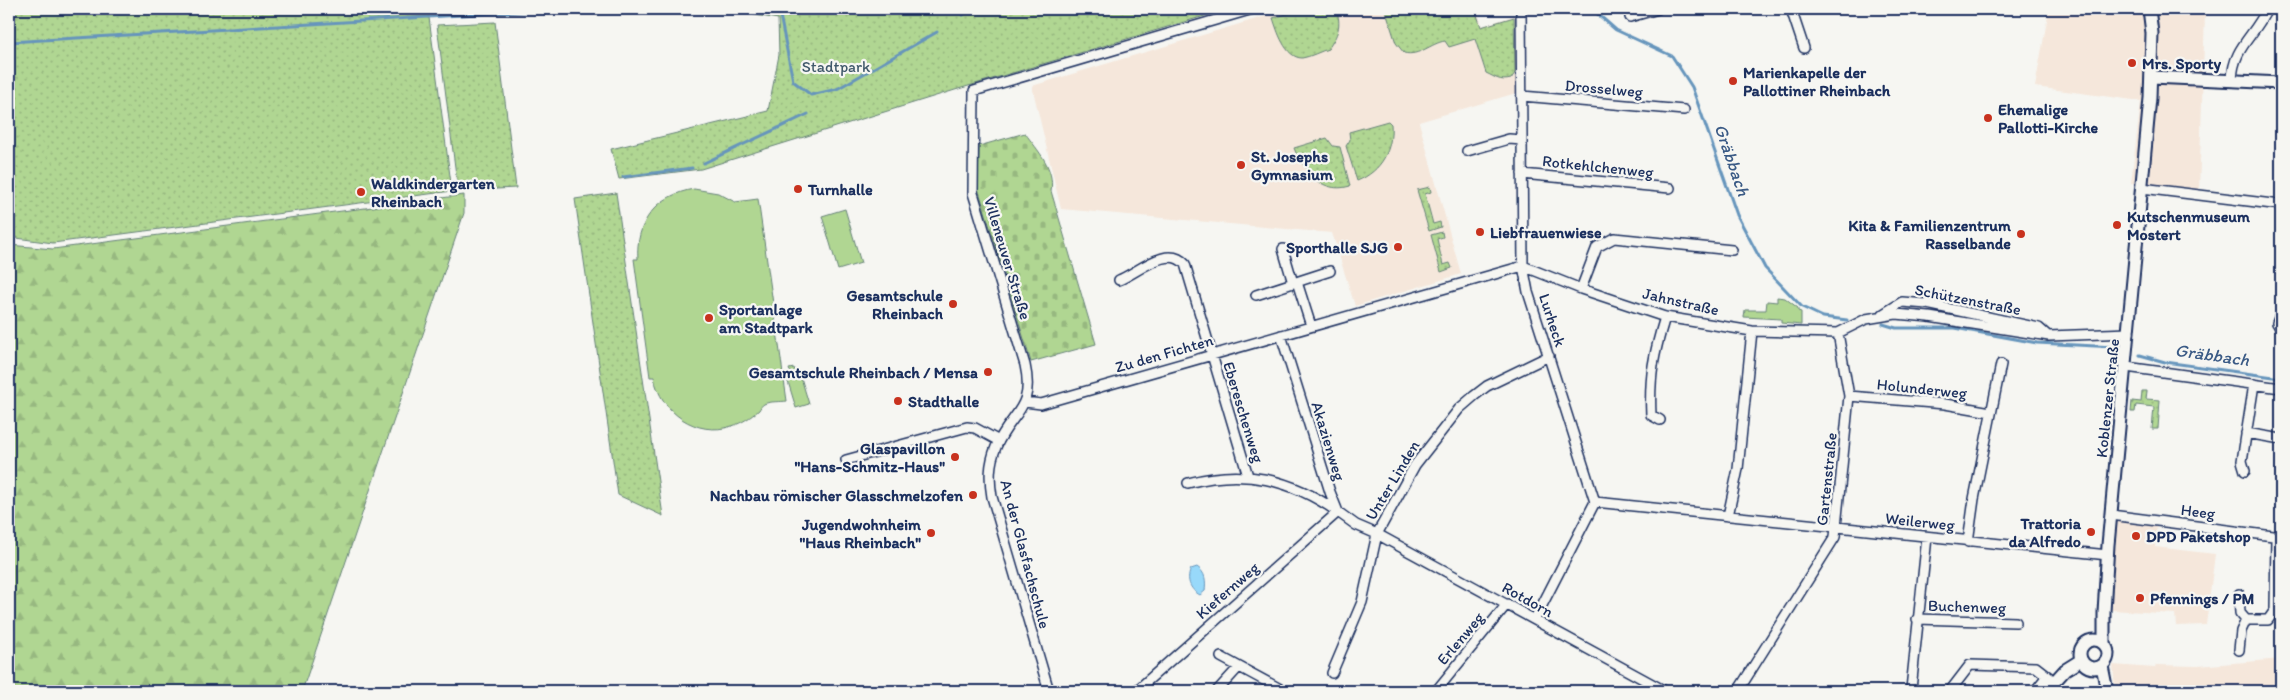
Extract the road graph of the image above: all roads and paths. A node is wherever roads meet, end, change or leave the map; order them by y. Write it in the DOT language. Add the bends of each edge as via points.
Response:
graph roads {
  1 [pos="1253,9"];
  2 [pos="1522,9"];
  3 [pos="1658,9"];
  4 [pos="1791,9"];
  5 [pos="2149,9"];
  6 [pos="2267,9"];
  7 [pos="1630,17"];
  8 [pos="1804,48"];
  9 [pos="2152,78"];
  10 [pos="2232,80"];
  11 [pos="2281,82"];
  12 [pos="1522,96"];
  13 [pos="1684,110"];
  14 [pos="1522,140"];
  15 [pos="1467,151"];
  16 [pos="1522,174"];
  17 [pos="1670,188"];
  18 [pos="2142,188"];
  19 [pos="2281,204"];
  20 [pos="1283,249"];
  21 [pos="1732,250"];
  22 [pos="1523,266"];
  23 [pos="1330,271"];
  24 [pos="1119,280"];
  25 [pos="1295,282"];
  26 [pos="1581,289"];
  27 [pos="1256,295"];
  28 [pos="2281,313"];
  29 [pos="1665,317"];
  30 [pos="1311,326"];
  31 [pos="2281,329"];
  32 [pos="1752,331"];
  33 [pos="1838,333"];
  34 [pos="2129,333"];
  35 [pos="1281,334"];
  36 [pos="1211,355"];
  37 [pos="1549,356"];
  38 [pos="2001,364"];
  39 [pos="2126,367"];
  40 [pos="2254,384"];
  41 [pos="2281,388"];
  42 [pos="1849,396"];
  43 [pos="1025,402"];
  44 [pos="1991,412"];
  45 [pos="1660,420"];
  46 [pos="2246,434"];
  47 [pos="2281,439"];
  48 [pos="999,441"];
  49 [pos="846,460"];
  50 [pos="2245,471"];
  51 [pos="1248,476"];
  52 [pos="1188,483"];
  53 [pos="1595,502"];
  54 [pos="1338,512"];
  55 [pos="2111,515"];
  56 [pos="1728,516"];
  57 [pos="1837,527"];
  58 [pos="1377,534"];
  59 [pos="2278,536"];
  60 [pos="1927,537"];
  61 [pos="1968,542"];
  62 [pos="2108,555"];
  63 [pos="2239,594"];
  64 [pos="1507,604"];
  65 [pos="2104,612"];
  66 [pos="1535,619"];
  67 [pos="1918,619"];
  68 [pos="2246,620"];
  69 [pos="2016,622"];
  70 [pos="2090,640"];
  71 [pos="2104,644"];
  72 [pos="2239,650"];
  73 [pos="1221,657"];
  74 [pos="2081,660"];
  75 [pos="2102,666"];
  76 [pos="1238,668"];
  77 [pos="1332,673"];
  78 [pos="2051,678"];
  79 [pos="1049,691"];
  80 [pos="1136,691"];
  81 [pos="1217,691"];
  82 [pos="1284,691"];
  83 [pos="1436,691"];
  84 [pos="1665,691"];
  85 [pos="1738,691"];
  86 [pos="1909,691"];
  87 [pos="1950,691"];
  88 [pos="2035,691"];
  89 [pos="2046,691"];
  90 [pos="2107,691"];
  1 -- 43 [label="street, Villeneuver Straße" via="974,91 973,193 1024,365 1028,385"];
  2 -- 12 [label="street, Lurheck"];
  3 -- 7 [label="street"];
  4 -- 8 [label="street"];
  5 -- 9 [label="main road, Koblenzer Straße"];
  6 -- 10 [label="street" via="2260,24 2237,53"];
  9 -- 10 [label="main road"];
  9 -- 18 [label="main road, Koblenzer Straße"];
  10 -- 11 [label="main road"];
  12 -- 13 [label="street, Drosselweg"];
  12 -- 14 [label="street, Lurheck"];
  14 -- 15 [label="street" via="1509,139"];
  14 -- 16 [label="street, Lurheck"];
  16 -- 17 [label="street, Rotkehlchenweg"];
  16 -- 22 [label="street, Lurheck"];
  18 -- 19 [label="street"];
  18 -- 34 [label="main road, Koblenzer Straße"];
  20 -- 25 [label="street"];
  21 -- 26 [label="street" via="1614,238 1597,247"];
  22 -- 26 [label="street, Jahnstraße"];
  22 -- 30 [label="street, Zu den Fichten"];
  22 -- 37 [label="street, Lurheck"];
  23 -- 25 [label="street"];
  24 -- 36 [label="street, Ebereschenweg" via="1149,263 1174,256 1180,258 1185,264"];
  25 -- 27 [label="street"];
  25 -- 30 [label="street"];
  26 -- 29 [label="street, Jahnstraße"];
  28 -- 31 [label="street" via="2277,323"];
  29 -- 32 [label="street, Jahnstraße"];
  29 -- 45 [label="street" via="1653,354 1649,386 1651,414"];
  30 -- 35 [label="street, Zu den Fichten"];
  32 -- 33 [label="street, Jahnstraße"];
  32 -- 56 [label="street" via="1738,469"];
  33 -- 34 [label="street, Schützenstraße" via="1866,319 1896,314 1929,316 2049,336"];
  33 -- 42 [label="street, Gartenstraße"];
  34 -- 39 [label="main road, Koblenzer Straße"];
  35 -- 36 [label="street, Zu den Fichten"];
  35 -- 54 [label="street, Akazienweg"];
  36 -- 43 [label="street, Zu den Fichten" via="1041,404"];
  36 -- 51 [label="street, Ebereschenweg"];
  37 -- 53 [label="street, Lurheck"];
  37 -- 58 [label="street, Unter Linden" via="1487,386 1460,409 1415,465"];
  38 -- 44 [label="street"];
  39 -- 40 [label="street"];
  39 -- 55 [label="main road, Koblenzer Straße"];
  40 -- 41 [label="street"];
  40 -- 46 [label="street"];
  42 -- 44 [label="street, Holunderweg" via="1945,404"];
  42 -- 57 [label="street, Gartenstraße"];
  43 -- 48 [label="street, An der Glasfachschule"];
  44 -- 61 [label="street"];
  46 -- 47 [label="street"];
  46 -- 50 [label="street" via="2242,461"];
  48 -- 49 [label="street" via="967,427"];
  48 -- 79 [label="street, An der Glasfachschule" via="991,464 992,497"];
  51 -- 52 [label="street" via="1212,477"];
  51 -- 54 [label="street" via="1291,486 1316,496"];
  53 -- 56 [label="street, Weilerweg"];
  53 -- 66 [label="street"];
  54 -- 58 [label="street" via="1356,526"];
  54 -- 80 [label="street, Kiefernweg"];
  55 -- 59 [label="street, Heeg"];
  55 -- 62 [label="main road, Koblenzer Straße"];
  56 -- 57 [label="street, Weilerweg"];
  57 -- 60 [label="street, Weilerweg"];
  57 -- 85 [label="street, Gartenstraße" via="1835,537"];
  58 -- 64 [label="street, Rotdorn"];
  58 -- 77 [label="street, Unter Linden" via="1362,602"];
  59 -- 68 [label="street" via="2275,610 2268,620"];
  60 -- 61 [label="street, Weilerweg"];
  60 -- 67 [label="street, Buchenweg"];
  61 -- 62 [label="street, Weilerweg"];
  62 -- 65 [label="main road, Koblenzer Straße"];
  63 -- 68 [label="street" via="2240,613"];
  64 -- 66 [label="street, Rotdorn"];
  64 -- 83 [label="street, Erlenweg"];
  65 -- 70 [label="main road, Koblenzer Straße"];
  65 -- 71 [label="main road, Koblenzer Straße"];
  66 -- 84 [label="street, Rotdorn"];
  67 -- 69 [label="street, Buchenweg"];
  67 -- 86 [label="street, Buchenweg"];
  68 -- 72 [label="street"];
  70 -- 71 [label="main road"];
  70 -- 74 [label="main road" via="2082,646"];
  71 -- 75 [label="main road" via="2108,653"];
  73 -- 76 [label="street"];
  74 -- 75 [label="main road" via="2092,669"];
  74 -- 78 [label="main road"];
  75 -- 90 [label="main road"];
  76 -- 81 [label="street"];
  76 -- 82 [label="street"];
  78 -- 87 [label="street" via="2036,667 1970,665"];
  78 -- 88 [label="street"];
  78 -- 89 [label="main road"];
}
